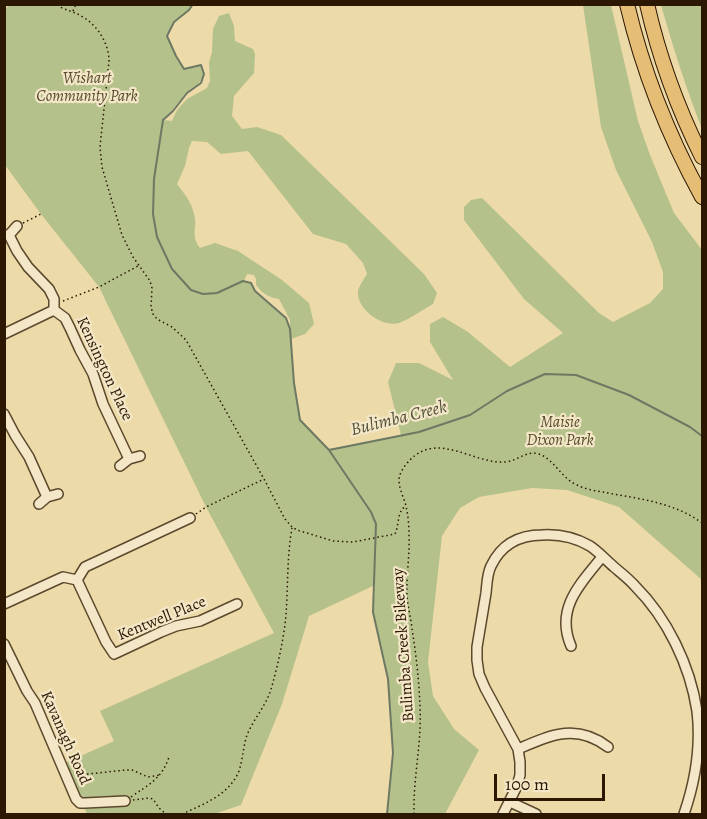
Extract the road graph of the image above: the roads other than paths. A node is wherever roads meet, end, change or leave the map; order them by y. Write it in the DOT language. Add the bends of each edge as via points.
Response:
graph roads {
  1 [pos="627,4"];
  2 [pos="647,4"];
  3 [pos="702,157"];
  4 [pos="702,197"];
  5 [pos="17,226"];
  6 [pos="7,235"];
  7 [pos="54,307"];
  8 [pos="4,334"];
  9 [pos="4,414"];
  10 [pos="140,456"];
  11 [pos="129,459"];
  12 [pos="120,466"];
  13 [pos="58,494"];
  14 [pos="47,497"];
  15 [pos="39,504"];
  16 [pos="190,518"];
  17 [pos="602,557"];
  18 [pos="76,580"];
  19 [pos="4,604"];
  20 [pos="237,604"];
  21 [pos="4,644"];
  22 [pos="571,646"];
  23 [pos="7,657"];
  24 [pos="700,711"];
  25 [pos="608,747"];
  26 [pos="518,749"];
  27 [pos="125,801"];
  28 [pos="510,802"];
  29 [pos="503,814"];
  30 [pos="536,814"];
  31 [pos="684,814"];
  1 -- 4 [label="highway" via="654,93"];
  2 -- 3 [label="highway" via="671,84"];
  5 -- 6 [label="street, Kensington Place"];
  6 -- 7 [label="street, Kensington Place" via="49,290"];
  7 -- 8 [label="street"];
  7 -- 11 [label="street, Kensington Place" via="65,318 93,374"];
  9 -- 14 [label="street"];
  10 -- 11 [label="street"];
  11 -- 12 [label="street"];
  13 -- 14 [label="street"];
  14 -- 15 [label="street"];
  16 -- 18 [label="street" via="85,567"];
  17 -- 22 [label="street" via="569,604 566,621"];
  17 -- 24 [label="street" via="635,585 665,624"];
  17 -- 26 [label="street" via="573,539 552,534 530,535 514,540 499,552 489,568 477,647 479,674"];
  18 -- 19 [label="street" via="63,577"];
  18 -- 20 [label="street, Kentwell Place" via="114,654"];
  21 -- 23 [label="street, Kavanagh Road"];
  23 -- 27 [label="street, Kavanagh Road" via="35,703 76,800"];
  24 -- 31 [label="street" via="696,765"];
  25 -- 26 [label="street" via="591,737 568,733 547,736"];
  26 -- 28 [label="street" via="520,775"];
  28 -- 29 [label="street"];
  28 -- 30 [label="street"];
}
